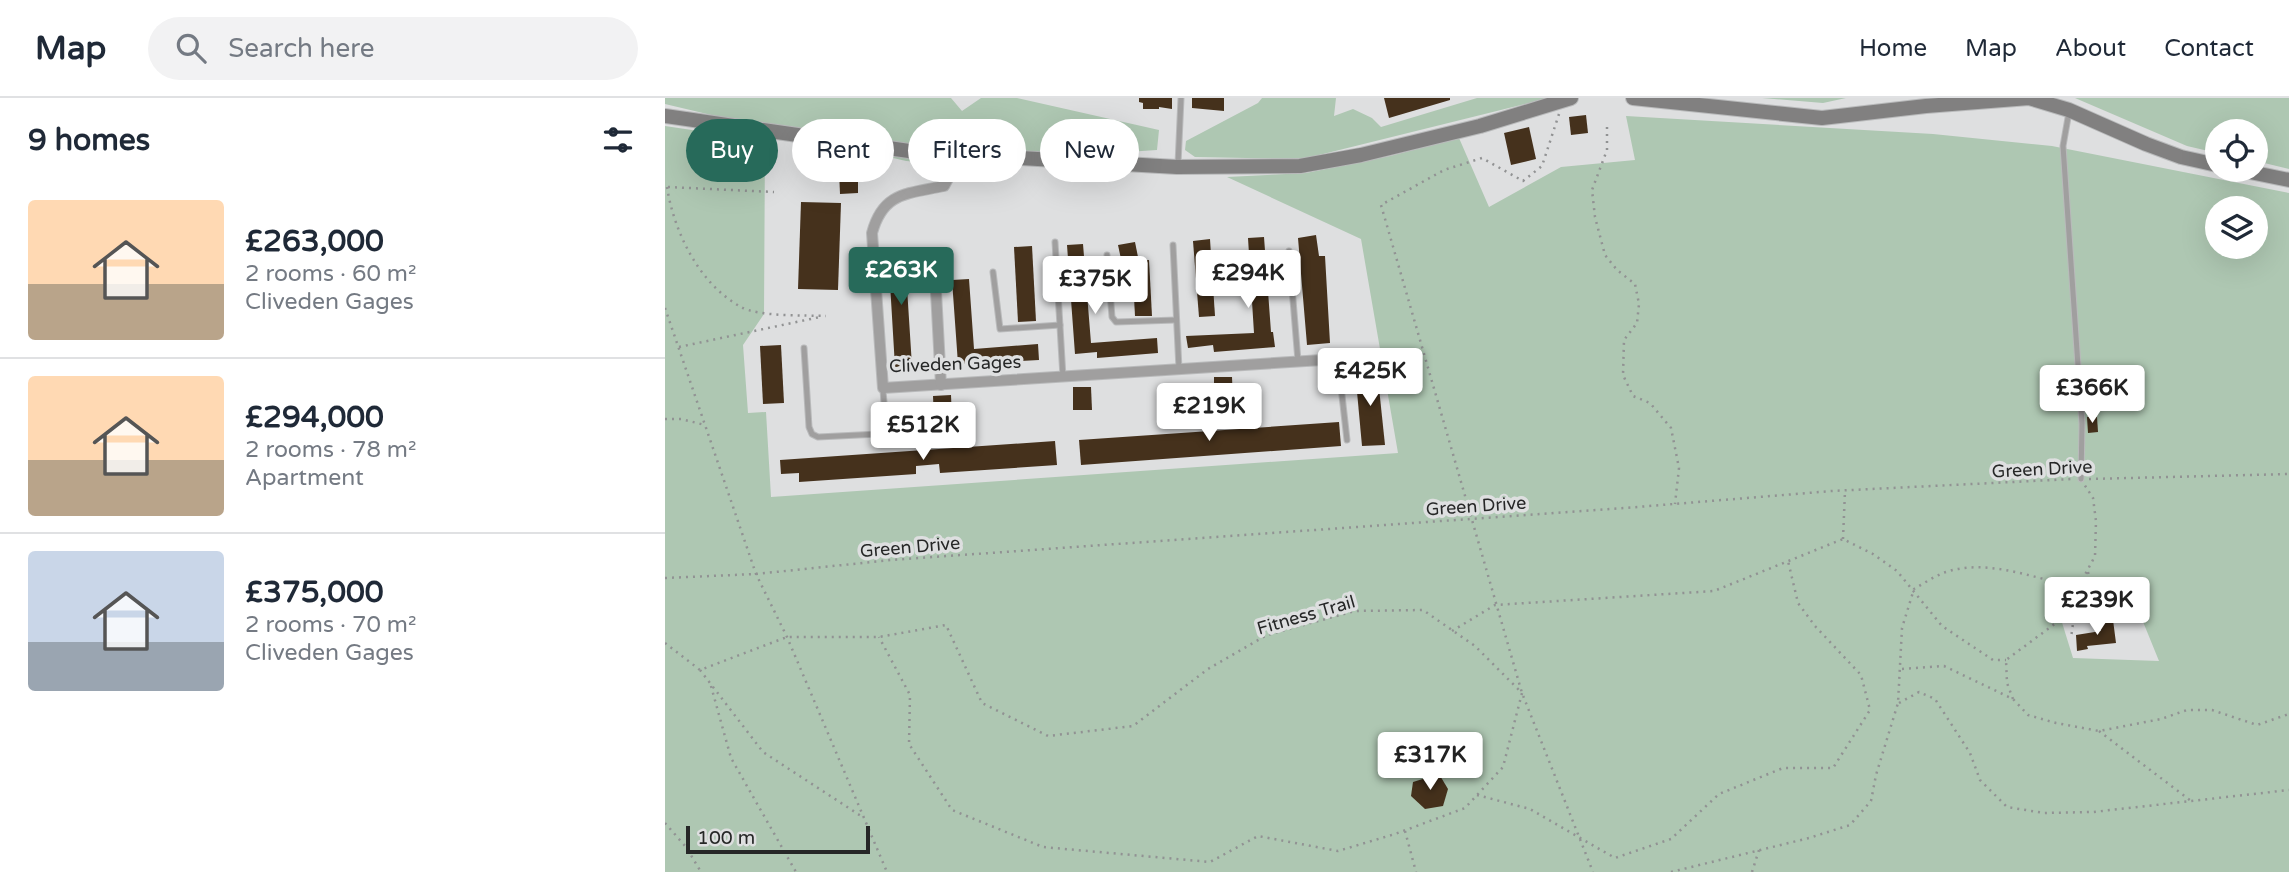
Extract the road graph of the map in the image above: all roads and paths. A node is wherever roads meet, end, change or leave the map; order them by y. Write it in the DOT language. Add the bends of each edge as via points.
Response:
graph roads {
  1 [pos="1181,98"];
  2 [pos="1633,98"];
  3 [pos="1567,99"];
  4 [pos="2069,110"];
  5 [pos="665,116"];
  6 [pos="1607,127"];
  7 [pos="908,151"];
  8 [pos="1026,159"];
  9 [pos="2205,162"];
  10 [pos="1177,167"];
  11 [pos="2268,176"];
  12 [pos="2289,180"];
  13 [pos="946,182"];
  14 [pos="666,187"];
  15 [pos="774,192"];
  16 [pos="1055,242"];
  17 [pos="1173,245"];
  18 [pos="1289,251"];
  19 [pos="1107,255"];
  20 [pos="993,272"];
  21 [pos="935,273"];
  22 [pos="665,308"];
  23 [pos="1176,320"];
  24 [pos="1060,325"];
  25 [pos="678,347"];
  26 [pos="804,348"];
  27 [pos="1338,359"];
  28 [pos="1298,361"];
  29 [pos="1179,369"];
  30 [pos="1061,377"];
  31 [pos="941,385"];
  32 [pos="883,388"];
  33 [pos="665,419"];
  34 [pos="705,425"];
  35 [pos="1347,440"];
  36 [pos="2289,474"];
  37 [pos="2081,479"];
  38 [pos="1846,491"];
  39 [pos="1675,504"];
  40 [pos="1470,519"];
  41 [pos="1843,539"];
  42 [pos="1788,561"];
  43 [pos="2088,572"];
  44 [pos="756,574"];
  45 [pos="665,578"];
  46 [pos="2078,587"];
  47 [pos="1914,589"];
  48 [pos="1495,605"];
  49 [pos="2100,619"];
  50 [pos="1452,631"];
  51 [pos="787,637"];
  52 [pos="879,637"];
  53 [pos="2071,638"];
  54 [pos="665,643"];
  55 [pos="2006,660"];
  56 [pos="1902,669"];
  57 [pos="700,670"];
  58 [pos="710,683"];
  59 [pos="1521,694"];
  60 [pos="2013,699"];
  61 [pos="1898,703"];
  62 [pos="2289,714"];
  63 [pos="2099,731"];
  64 [pos="2289,790"];
  65 [pos="1477,795"];
  66 [pos="2191,801"];
  67 [pos="865,819"];
  68 [pos="665,823"];
  69 [pos="1405,831"];
  70 [pos="1578,835"];
  71 [pos="1759,850"];
  72 [pos="701,872"];
  73 [pos="796,872"];
  74 [pos="887,872"];
  75 [pos="1416,872"];
  76 [pos="1593,872"];
  77 [pos="1671,872"];
  78 [pos="1752,872"];
  1 -- 10 [label="lane"];
  2 -- 4 [label="street" via="1822,118 2029,98"];
  3 -- 10 [label="street" via="1480,127 1300,166"];
  3 -- 40 [label="path" via="1542,166 1523,181 1482,158 1444,170 1381,205"];
  4 -- 9 [label="street" via="2146,145"];
  4 -- 37 [label="lane" via="2063,146 2082,424"];
  5 -- 7 [label="street"];
  6 -- 39 [label="path" via="1607,150 1592,190 1595,218 1605,255 1635,284 1639,304 1637,323 1624,340 1623,375 1633,396 1650,403 1671,428 1679,468"];
  8 -- 10 [label="street"];
  11 -- 12 [label="street"];
  13 -- 32 [label="street, Cliveden Gages" via="898,196 875,222 872,233"];
  14 -- 15 [label="path"];
  14 -- 25 [label="path" via="670,210 689,252 711,284 742,308 826,316"];
  16 -- 24 [label="lane"];
  17 -- 23 [label="lane"];
  18 -- 28 [label="lane"];
  19 -- 23 [label="lane" via="1116,322"];
  20 -- 24 [label="lane" via="1000,329"];
  21 -- 31 [label="street"];
  22 -- 25 [label="path"];
  23 -- 29 [label="lane"];
  24 -- 30 [label="lane"];
  25 -- 34 [label="path"];
  26 -- 32 [label="lane" via="812,434 879,434 884,423"];
  27 -- 28 [label="street, Cliveden Gages"];
  27 -- 35 [label="lane"];
  28 -- 29 [label="street, Cliveden Gages"];
  29 -- 30 [label="street, Cliveden Gages"];
  30 -- 31 [label="street, Cliveden Gages"];
  31 -- 32 [label="street, Cliveden Gages"];
  33 -- 34 [label="path"];
  34 -- 44 [label="path"];
  36 -- 37 [label="path, Green Drive"];
  37 -- 38 [label="path, Green Drive"];
  37 -- 43 [label="path" via="2093,498 2096,521 2095,556"];
  38 -- 39 [label="path, Green Drive"];
  38 -- 41 [label="path"];
  39 -- 40 [label="path, Green Drive"];
  40 -- 44 [label="path, Green Drive" via="891,560"];
  40 -- 48 [label="path"];
  41 -- 42 [label="path"];
  41 -- 47 [label="path" via="1873,554"];
  42 -- 48 [label="path" via="1714,591"];
  42 -- 70 [label="path" via="1798,603 1861,675 1870,710 1833,768 1783,768 1719,794 1671,839 1615,858"];
  43 -- 46 [label="path"];
  43 -- 49 [label="path"];
  44 -- 45 [label="path, Green Drive"];
  44 -- 51 [label="path"];
  46 -- 47 [label="path" via="1978,566 1943,573"];
  46 -- 53 [label="path"];
  46 -- 55 [label="path" via="2056,623"];
  47 -- 55 [label="path" via="1943,626 1993,660"];
  47 -- 56 [label="path" via="1902,628"];
  48 -- 50 [label="path"];
  48 -- 59 [label="path"];
  50 -- 52 [label="path, Fitness Trail" via="1423,610 1355,611 1267,635 1207,669 1133,726 1048,736 982,703 946,625"];
  50 -- 59 [label="path, Fitness Trail" via="1475,646"];
  51 -- 52 [label="path"];
  51 -- 57 [label="path"];
  51 -- 67 [label="path"];
  52 -- 69 [label="path" via="910,695 909,744 952,810 1043,847 1210,862 1258,836 1338,851"];
  54 -- 57 [label="path"];
  55 -- 60 [label="path"];
  56 -- 60 [label="path" via="1944,666"];
  56 -- 61 [label="path"];
  57 -- 58 [label="path"];
  58 -- 67 [label="path" via="762,752"];
  58 -- 73 [label="path" via="731,758"];
  59 -- 65 [label="path" via="1503,767"];
  59 -- 70 [label="path"];
  60 -- 63 [label="path" via="2028,715"];
  61 -- 66 [label="path" via="1919,692 1935,699 1970,753 1980,780 2007,807 2044,813 2094,812"];
  61 -- 71 [label="path" via="1871,801 1850,825"];
  62 -- 63 [label="path" via="2257,725 2212,710 2187,710"];
  63 -- 66 [label="path"];
  64 -- 66 [label="path"];
  65 -- 69 [label="path" via="1465,808"];
  65 -- 70 [label="path" via="1530,809"];
  67 -- 74 [label="path"];
  68 -- 72 [label="path"];
  69 -- 75 [label="path"];
  70 -- 76 [label="path"];
  71 -- 77 [label="path"];
  71 -- 78 [label="path"];
}
